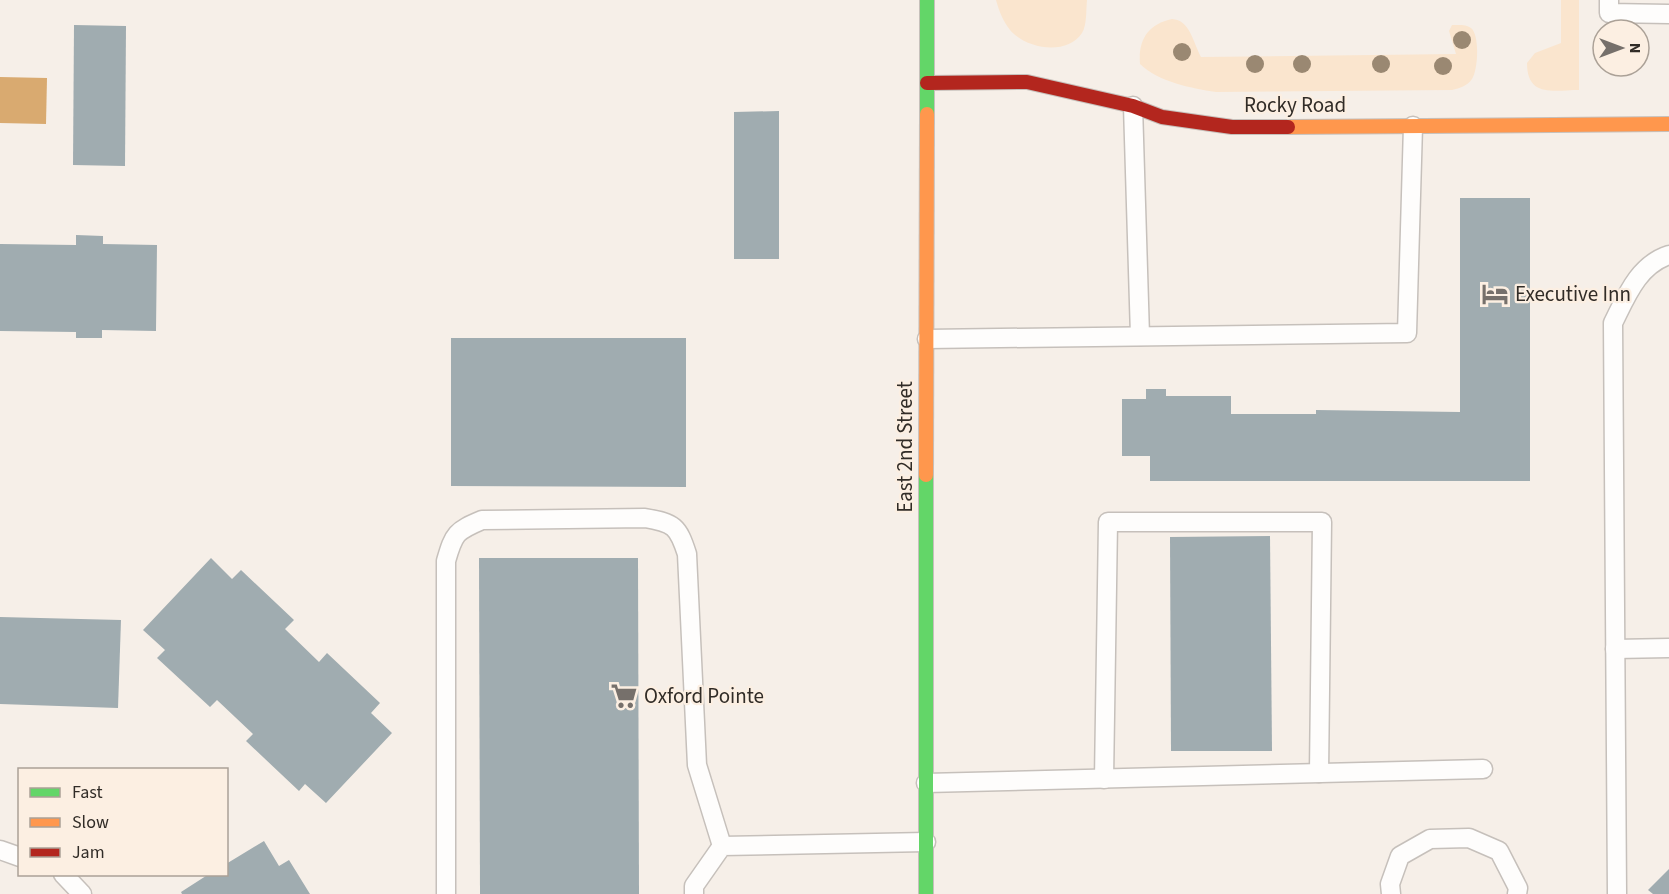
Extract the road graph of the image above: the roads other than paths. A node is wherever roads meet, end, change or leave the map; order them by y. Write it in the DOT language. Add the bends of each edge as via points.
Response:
graph roads {
  1 [pos="927,0"];
  2 [pos="1609,0"];
  3 [pos="1669,14"];
  4 [pos="927,83"];
  5 [pos="1133,106"];
  6 [pos="1669,124"];
  7 [pos="1413,126"];
  8 [pos="1669,255"];
  9 [pos="1140,336"];
  10 [pos="927,339"];
  11 [pos="1669,648"];
  12 [pos="1615,649"];
  13 [pos="1483,769"];
  14 [pos="1319,773"];
  15 [pos="1104,779"];
  16 [pos="926,783"];
  17 [pos="926,842"];
  18 [pos="722,846"];
  19 [pos="0,850"];
  20 [pos="18,856"];
  21 [pos="65,876"];
  22 [pos="82,894"];
  23 [pos="446,894"];
  24 [pos="694,894"];
  25 [pos="926,894"];
  26 [pos="1391,894"];
  27 [pos="1517,894"];
  28 [pos="1617,894"];
  1 -- 4 [label="main road, East 2nd Street"];
  2 -- 3 [label="lane" via="1609,13"];
  4 -- 5 [label="main road, Rocky Road" via="1027,82"];
  4 -- 10 [label="main road, East 2nd Street"];
  5 -- 7 [label="main road, Rocky Road" via="1162,117 1232,127"];
  5 -- 9 [label="lane"];
  6 -- 7 [label="main road, Rocky Road"];
  7 -- 9 [label="lane" via="1407,333"];
  8 -- 12 [label="lane" via="1637,277 1612,323"];
  9 -- 10 [label="lane"];
  10 -- 16 [label="main road, East 2nd Street"];
  11 -- 12 [label="lane"];
  12 -- 28 [label="lane"];
  13 -- 14 [label="lane"];
  14 -- 15 [label="lane"];
  14 -- 15 [label="lane" via="1322,522 1108,522"];
  15 -- 16 [label="lane"];
  16 -- 17 [label="main road, East 2nd Street"];
  17 -- 18 [label="lane"];
  17 -- 25 [label="main road, East 2nd Street"];
  18 -- 23 [label="lane" via="697,765 687,554 680,533 665,522 645,518 482,520 461,529 446,561"];
  18 -- 24 [label="lane" via="694,886"];
  19 -- 20 [label="lane"];
  21 -- 22 [label="lane"];
  26 -- 27 [label="lane" via="1390,884 1400,856 1430,839 1469,838 1499,851 1518,888"];
}
